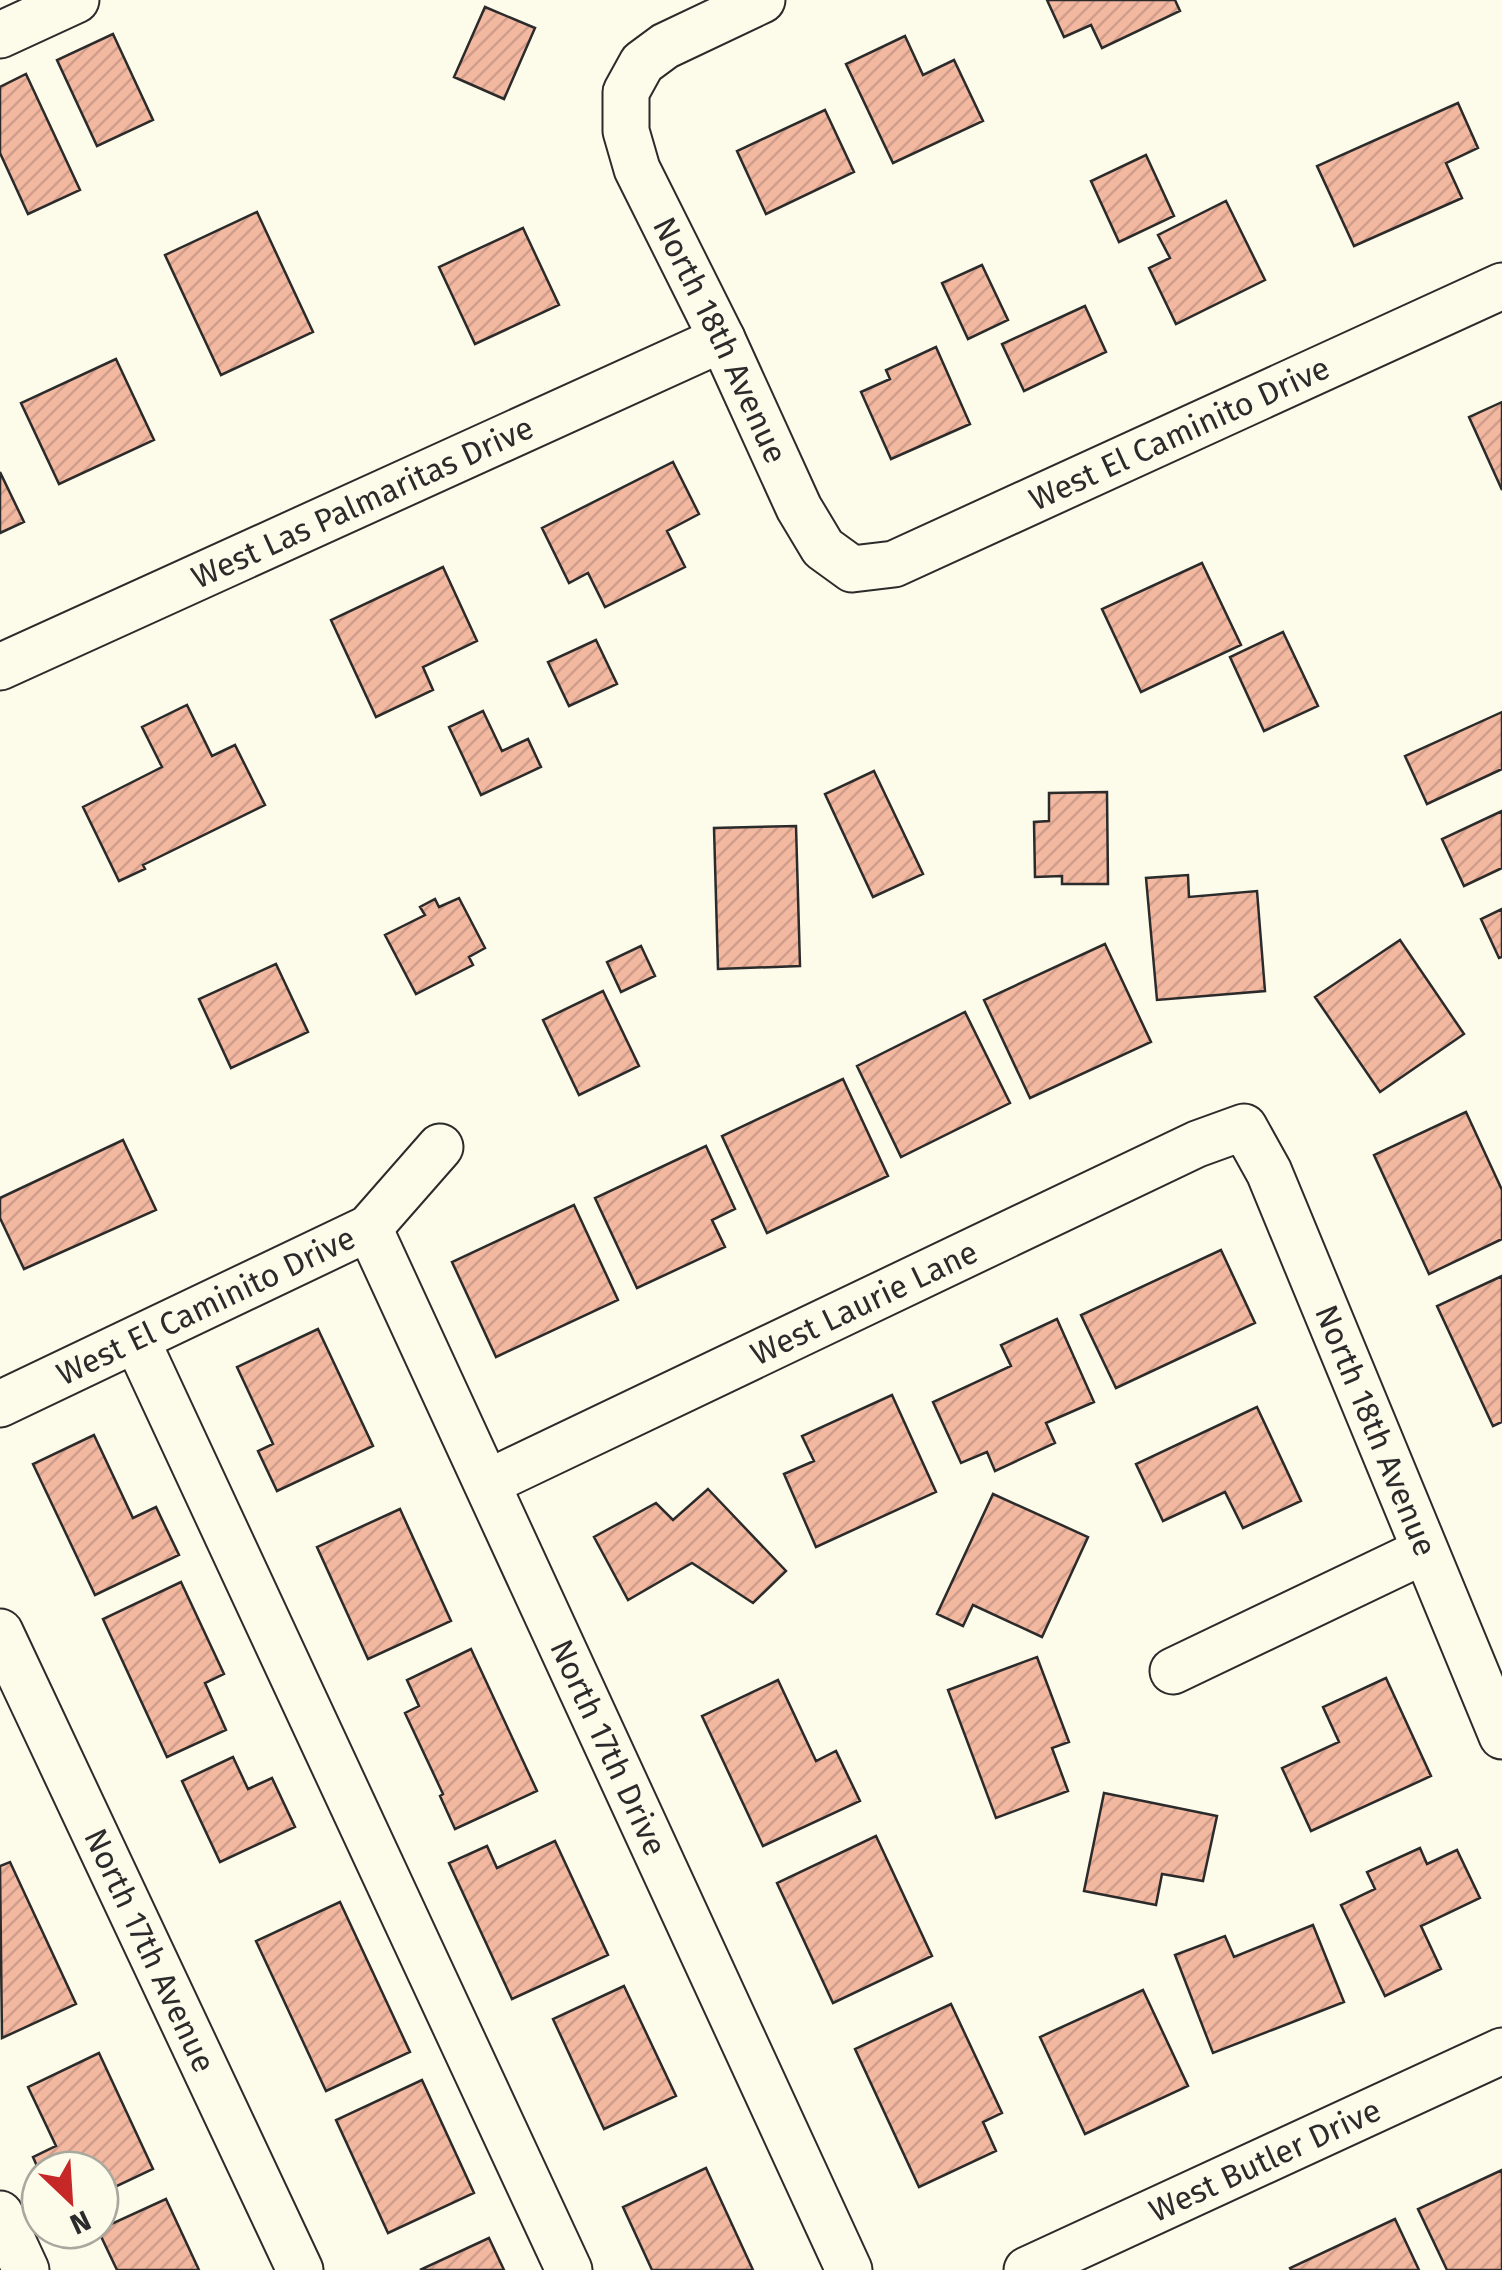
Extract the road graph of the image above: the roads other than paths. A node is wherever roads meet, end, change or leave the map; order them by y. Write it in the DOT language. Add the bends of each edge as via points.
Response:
graph roads {
  1 [pos="76,0"];
  2 [pos="762,0"];
  3 [pos="0,35"];
  4 [pos="1502,286"];
  5 [pos="722,339"];
  6 [pos="852,569"];
  7 [pos="0,667"];
  8 [pos="1244,1127"];
  9 [pos="440,1147"];
  10 [pos="369,1228"];
  11 [pos="137,1341"];
  12 [pos="0,1404"];
  13 [pos="487,1483"];
  14 [pos="1424,1551"];
  15 [pos="0,1632"];
  16 [pos="1173,1671"];
  17 [pos="1502,1736"];
  18 [pos="1502,2051"];
  19 [pos="0,2214"];
  20 [pos="26,2270"];
  21 [pos="300,2270"];
  22 [pos="569,2270"];
  23 [pos="849,2270"];
  24 [pos="1027,2270"];
  1 -- 3 [label="street"];
  2 -- 5 [label="street, North 18th Avenue" via="665,46 642,63 626,92 626,131 638,169"];
  4 -- 6 [label="street, West El Caminito Drive" via="894,564"];
  5 -- 6 [label="street, North 18th Avenue" via="799,508 822,548"];
  5 -- 7 [label="street, West Las Palmaritas Drive"];
  8 -- 13 [label="street, West Laurie Lane"];
  8 -- 14 [label="street, North 18th Avenue" via="1269,1172"];
  9 -- 10 [label="street, West El Caminito Drive"];
  10 -- 11 [label="street, West El Caminito Drive"];
  10 -- 13 [label="street, North 17th Drive"];
  11 -- 12 [label="street, West El Caminito Drive"];
  11 -- 22 [label="street"];
  13 -- 23 [label="street, North 17th Drive"];
  14 -- 16 [label="street"];
  14 -- 17 [label="street, North 18th Avenue"];
  15 -- 21 [label="street, North 17th Avenue"];
  18 -- 24 [label="street, West Butler Drive"];
  19 -- 20 [label="street"];
}
